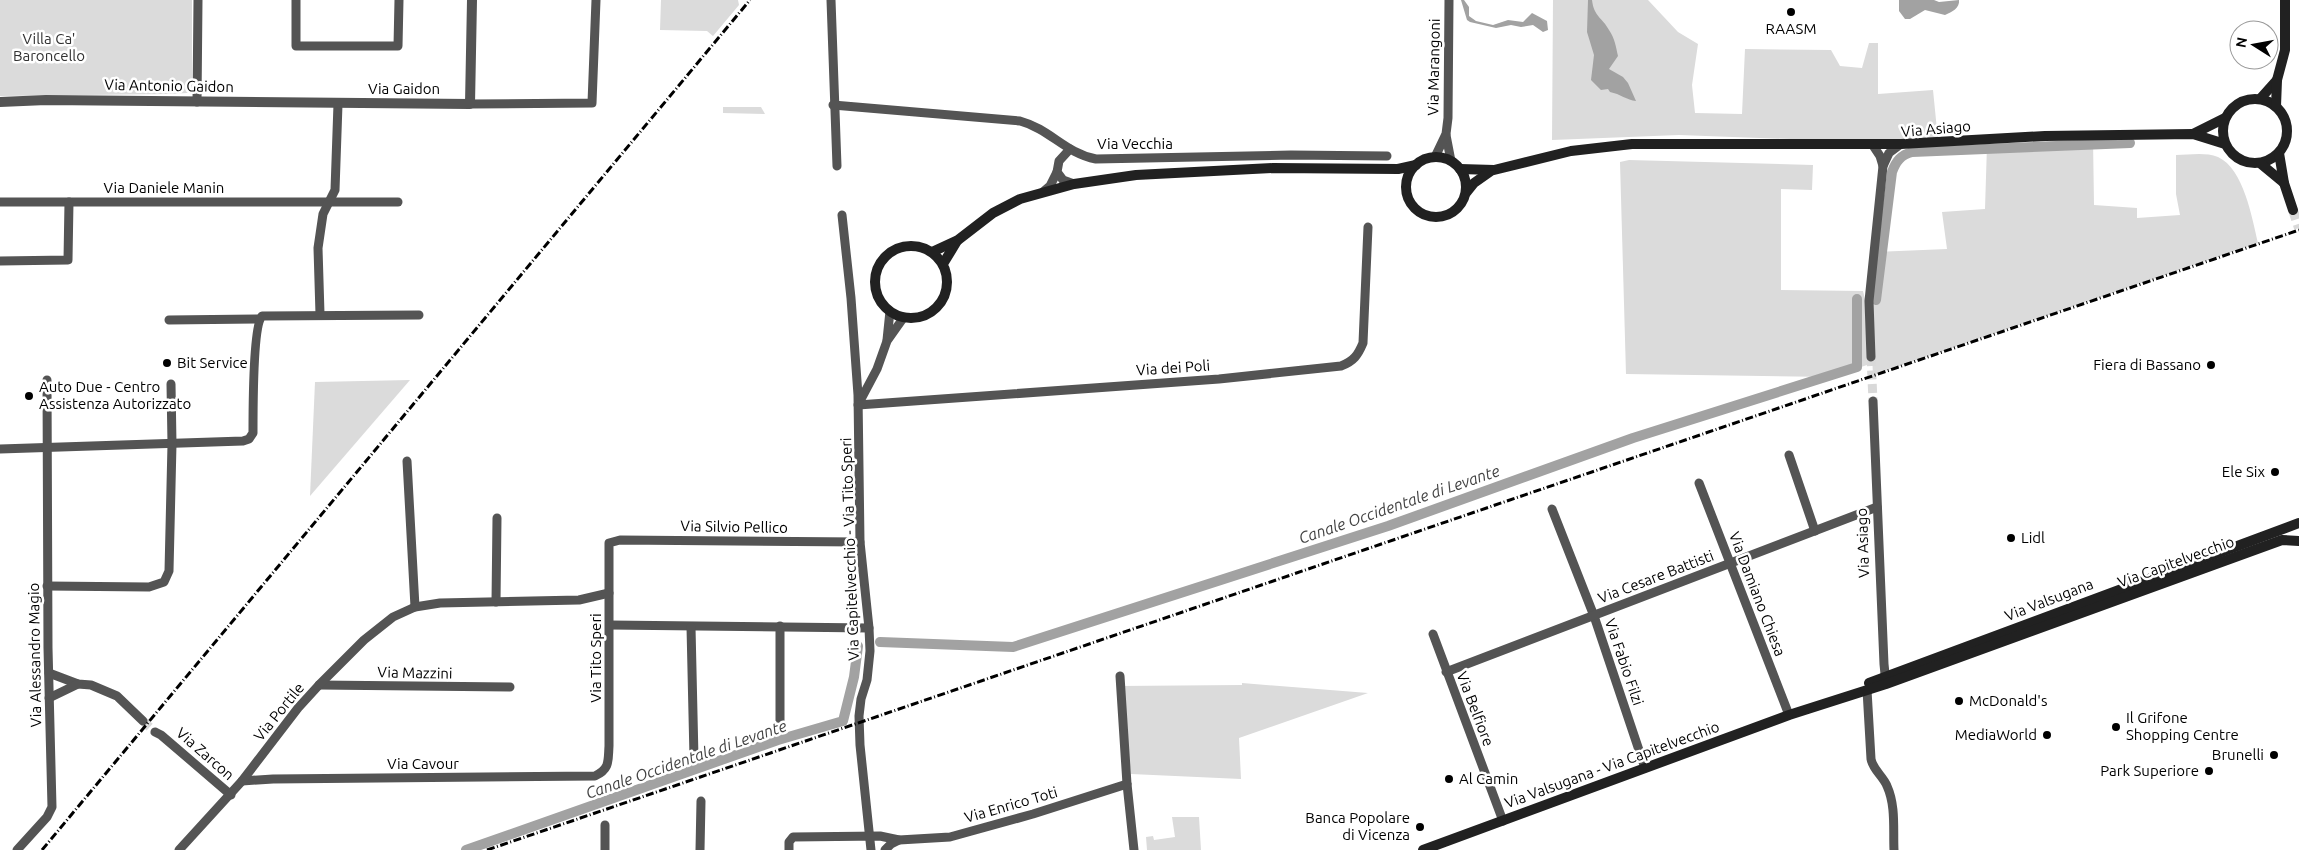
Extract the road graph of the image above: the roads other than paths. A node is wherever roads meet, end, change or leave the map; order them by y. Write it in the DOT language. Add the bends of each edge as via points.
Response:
graph roads {
  1 [pos="198,0"];
  2 [pos="296,0"];
  3 [pos="399,0"];
  4 [pos="472,0"];
  5 [pos="596,0"];
  6 [pos="831,0"];
  7 [pos="1449,0"];
  8 [pos="2285,0"];
  9 [pos="2277,80"];
  10 [pos="2260,99"];
  11 [pos="0,102"];
  12 [pos="197,102"];
  13 [pos="338,104"];
  14 [pos="470,104"];
  15 [pos="833,104"];
  16 [pos="2276,106"];
  17 [pos="2225,118"];
  18 [pos="1446,134"];
  19 [pos="2193,134"];
  20 [pos="1872,144"];
  21 [pos="1901,144"];
  22 [pos="2225,144"];
  23 [pos="1070,149"];
  24 [pos="2279,153"];
  25 [pos="1387,156"];
  26 [pos="1436,157"];
  27 [pos="1451,161"];
  28 [pos="2261,164"];
  29 [pos="1416,165"];
  30 [pos="837,166"];
  31 [pos="1883,166"];
  32 [pos="1460,169"];
  33 [pos="1388,170"];
  34 [pos="1494,170"];
  35 [pos="1057,172"];
  36 [pos="2284,183"];
  37 [pos="1074,184"];
  38 [pos="1043,192"];
  39 [pos="1407,192"];
  40 [pos="1466,193"];
  41 [pos="0,202"];
  42 [pos="68,202"];
  43 [pos="329,202"];
  44 [pos="398,202"];
  45 [pos="2293,210"];
  46 [pos="842,215"];
  47 [pos="1368,228"];
  48 [pos="958,240"];
  49 [pos="932,252"];
  50 [pos="0,261"];
  51 [pos="943,264"];
  52 [pos="890,311"];
  53 [pos="320,314"];
  54 [pos="419,315"];
  55 [pos="904,317"];
  56 [pos="259,319"];
  57 [pos="169,320"];
  58 [pos="887,340"];
  59 [pos="1871,357"];
  60 [pos="47,380"];
  61 [pos="171,384"];
  62 [pos="1873,401"];
  63 [pos="858,406"];
  64 [pos="172,444"];
  65 [pos="47,448"];
  66 [pos="0,449"];
  67 [pos="1789,455"];
  68 [pos="408,461"];
  69 [pos="1699,483"];
  70 [pos="1877,507"];
  71 [pos="1552,509"];
  72 [pos="497,518"];
  73 [pos="2299,523"];
  74 [pos="1815,530"];
  75 [pos="2299,541"];
  76 [pos="860,542"];
  77 [pos="609,543"];
  78 [pos="1730,563"];
  79 [pos="48,586"];
  80 [pos="609,594"];
  81 [pos="496,602"];
  82 [pos="415,607"];
  83 [pos="1594,616"];
  84 [pos="610,625"];
  85 [pos="780,626"];
  86 [pos="691,627"];
  87 [pos="869,628"];
  88 [pos="1433,634"];
  89 [pos="1446,672"];
  90 [pos="49,673"];
  91 [pos="1120,676"];
  92 [pos="1886,680"];
  93 [pos="78,684"];
  94 [pos="319,685"];
  95 [pos="510,687"];
  96 [pos="1867,690"];
  97 [pos="49,698"];
  98 [pos="1811,708"];
  99 [pos="1789,715"];
  100 [pos="142,718"];
  101 [pos="780,729"];
  102 [pos="158,732"];
  103 [pos="694,758"];
  104 [pos="1645,768"];
  105 [pos="604,772"];
  106 [pos="242,781"];
  107 [pos="1127,784"];
  108 [pos="231,795"];
  109 [pos="701,801"];
  110 [pos="1502,821"];
  111 [pos="605,825"];
  112 [pos="868,836"];
  113 [pos="899,840"];
  114 [pos="17,850"];
  115 [pos="179,850"];
  116 [pos="604,850"];
  117 [pos="700,850"];
  118 [pos="789,850"];
  119 [pos="871,850"];
  120 [pos="885,850"];
  121 [pos="1134,850"];
  122 [pos="1423,850"];
  123 [pos="1894,850"];
  1 -- 12 [label="street"];
  2 -- 3 [label="street" via="296,46 398,46"];
  4 -- 14 [label="street"];
  5 -- 14 [label="street" via="592,103"];
  6 -- 15 [label="street"];
  7 -- 18 [label="street, Via Marangoni"];
  8 -- 9 [label="main road" via="2285,50"];
  9 -- 10 [label="main road"];
  9 -- 16 [label="main road"];
  10 -- 16 [label="main road"];
  10 -- 17 [label="main road, Via Asiago" via="2240,103"];
  11 -- 12 [label="street, Via Antonio Gaidon"];
  12 -- 13 [label="street, Via Antonio Gaidon"];
  13 -- 14 [label="street, Via Gaidon"];
  13 -- 43 [label="street" via="334,190"];
  15 -- 23 [label="street, Via Vecchia" via="1020,121 1040,129"];
  15 -- 30 [label="street"];
  16 -- 24 [label="main road" via="2287,124 2285,144"];
  17 -- 19 [label="main road, Via Asiago"];
  17 -- 22 [label="main road"];
  18 -- 26 [label="street, Via Marangoni"];
  18 -- 27 [label="street, Via Marangoni"];
  19 -- 21 [label="main road, Via Asiago" via="2045,136"];
  19 -- 22 [label="main road, Via Asiago"];
  20 -- 21 [label="main road"];
  20 -- 31 [label="street"];
  20 -- 34 [label="main road" via="1632,144 1571,151"];
  21 -- 31 [label="street, Via Asiago" via="1889,153"];
  22 -- 28 [label="main road, Via Asiago" via="2240,160"];
  23 -- 25 [label="street, Via Vecchia" via="1096,159"];
  23 -- 35 [label="street" via="1059,161"];
  24 -- 28 [label="main road"];
  24 -- 36 [label="main road"];
  26 -- 27 [label="main road"];
  26 -- 29 [label="main road"];
  27 -- 32 [label="main road"];
  28 -- 36 [label="main road, Via Asiago"];
  29 -- 33 [label="main road"];
  29 -- 39 [label="main road" via="1408,177"];
  31 -- 59 [label="street" via="1869,301"];
  32 -- 34 [label="main road"];
  32 -- 40 [label="main road"];
  33 -- 37 [label="main road" via="1254,169 1136,175"];
  33 -- 39 [label="main road" via="1397,176"];
  34 -- 40 [label="main road" via="1474,183"];
  35 -- 37 [label="street" via="1063,180"];
  35 -- 38 [label="street"];
  36 -- 45 [label="main road"];
  37 -- 38 [label="main road"];
  38 -- 48 [label="main road" via="993,213"];
  39 -- 40 [label="main road" via="1414,207 1436,218 1459,208"];
  41 -- 42 [label="street, Via Daniele Manin"];
  42 -- 43 [label="street, Via Daniele Manin"];
  42 -- 50 [label="street" via="68,260"];
  43 -- 44 [label="street, Via Daniele Manin"];
  43 -- 53 [label="street" via="318,248"];
  46 -- 63 [label="street, Via Capitelvecchio - Via Tito Speri"];
  47 -- 63 [label="street, Via dei Poli" via="1363,343 1358,354 1341,366 1218,379"];
  48 -- 49 [label="main road"];
  48 -- 51 [label="main road"];
  49 -- 51 [label="main road"];
  49 -- 52 [label="main road" via="906,246 889,253 882,260 876,275 876,288 882,303"];
  51 -- 55 [label="main road" via="947,284 940,303 924,316"];
  52 -- 55 [label="main road"];
  52 -- 58 [label="street"];
  53 -- 54 [label="street"];
  53 -- 56 [label="street" via="262,316"];
  55 -- 58 [label="street"];
  56 -- 57 [label="street"];
  56 -- 64 [label="street" via="253,433 249,440"];
  58 -- 63 [label="street"];
  60 -- 65 [label="street, Via Alessandro Magio"];
  61 -- 64 [label="street"];
  62 -- 70 [label="street, Via Asiago"];
  63 -- 76 [label="street, Via Capitelvecchio - Via Tito Speri"];
  64 -- 65 [label="street"];
  64 -- 79 [label="street" via="169,571 164,582 149,587"];
  65 -- 66 [label="street"];
  65 -- 79 [label="street, Via Alessandro Magio"];
  67 -- 74 [label="street"];
  68 -- 82 [label="street"];
  69 -- 78 [label="street, Via Damiano Chiesa"];
  70 -- 74 [label="street, Via Cesare Battisti"];
  70 -- 92 [label="street, Via Asiago"];
  71 -- 83 [label="street, Via Fabio Filzi"];
  72 -- 81 [label="street"];
  73 -- 92 [label="main road, Via Valsugana"];
  74 -- 78 [label="street, Via Cesare Battisti"];
  75 -- 92 [label="main road, Via Capitelvecchio" via="2282,540"];
  76 -- 77 [label="street, Via Silvio Pellico" via="620,540"];
  76 -- 87 [label="street, Via Capitelvecchio - Via Tito Speri"];
  77 -- 80 [label="street, Via Tito Speri"];
  78 -- 83 [label="street, Via Cesare Battisti"];
  78 -- 99 [label="street, Via Damiano Chiesa"];
  79 -- 90 [label="street, Via Alessandro Magio"];
  80 -- 81 [label="street, Via Portile" via="579,600"];
  80 -- 84 [label="street, Via Tito Speri"];
  81 -- 82 [label="street, Via Portile"];
  82 -- 94 [label="street, Via Portile" via="393,617 364,640"];
  83 -- 89 [label="street, Via Cesare Battisti"];
  83 -- 104 [label="street, Via Fabio Filzi"];
  84 -- 86 [label="street"];
  84 -- 105 [label="street, Via Tito Speri" via="609,746"];
  85 -- 86 [label="street"];
  85 -- 87 [label="street"];
  85 -- 101 [label="street"];
  86 -- 103 [label="street"];
  87 -- 112 [label="street, Via Capitelvecchio - Via Tito Speri" via="867,680 860,699 859,716"];
  88 -- 89 [label="street, Via Belfiore"];
  89 -- 110 [label="street, Via Belfiore"];
  90 -- 93 [label="street"];
  90 -- 97 [label="street, Via Alessandro Magio"];
  91 -- 107 [label="street"];
  92 -- 96 [label="main road, Via Capitelvecchio"];
  92 -- 98 [label="main road, Via Valsugana"];
  93 -- 97 [label="street"];
  93 -- 100 [label="street" via="91,685 117,696"];
  94 -- 95 [label="street, Via Mazzini"];
  94 -- 106 [label="street, Via Portile"];
  96 -- 98 [label="main road, Via Capitelvecchio"];
  96 -- 123 [label="street" via="1872,765 1883,778 1891,797"];
  97 -- 114 [label="street, Via Alessandro Magio" via="52,807 47,818"];
  98 -- 99 [label="main road, Via Valsugana - Via Capitelvecchio"];
  99 -- 104 [label="main road, Via Valsugana - Via Capitelvecchio"];
  102 -- 108 [label="street, Via Zarcon"];
  104 -- 110 [label="main road, Via Valsugana - Via Capitelvecchio"];
  105 -- 106 [label="street, Via Cavour" via="586,778"];
  106 -- 108 [label="street, Via Portile"];
  107 -- 113 [label="street, Via Enrico Toti" via="950,837"];
  107 -- 121 [label="street"];
  108 -- 115 [label="street, Via Portile"];
  109 -- 117 [label="street"];
  110 -- 122 [label="main road, Via Valsugana - Via Capitelvecchio"];
  111 -- 116 [label="street"];
  112 -- 113 [label="street, Via Enrico Toti"];
  112 -- 118 [label="street, Via Enrico Toti" via="793,837"];
  112 -- 119 [label="street, Via Capitelvecchio - Via Tito Speri"];
  113 -- 120 [label="street"];
}
